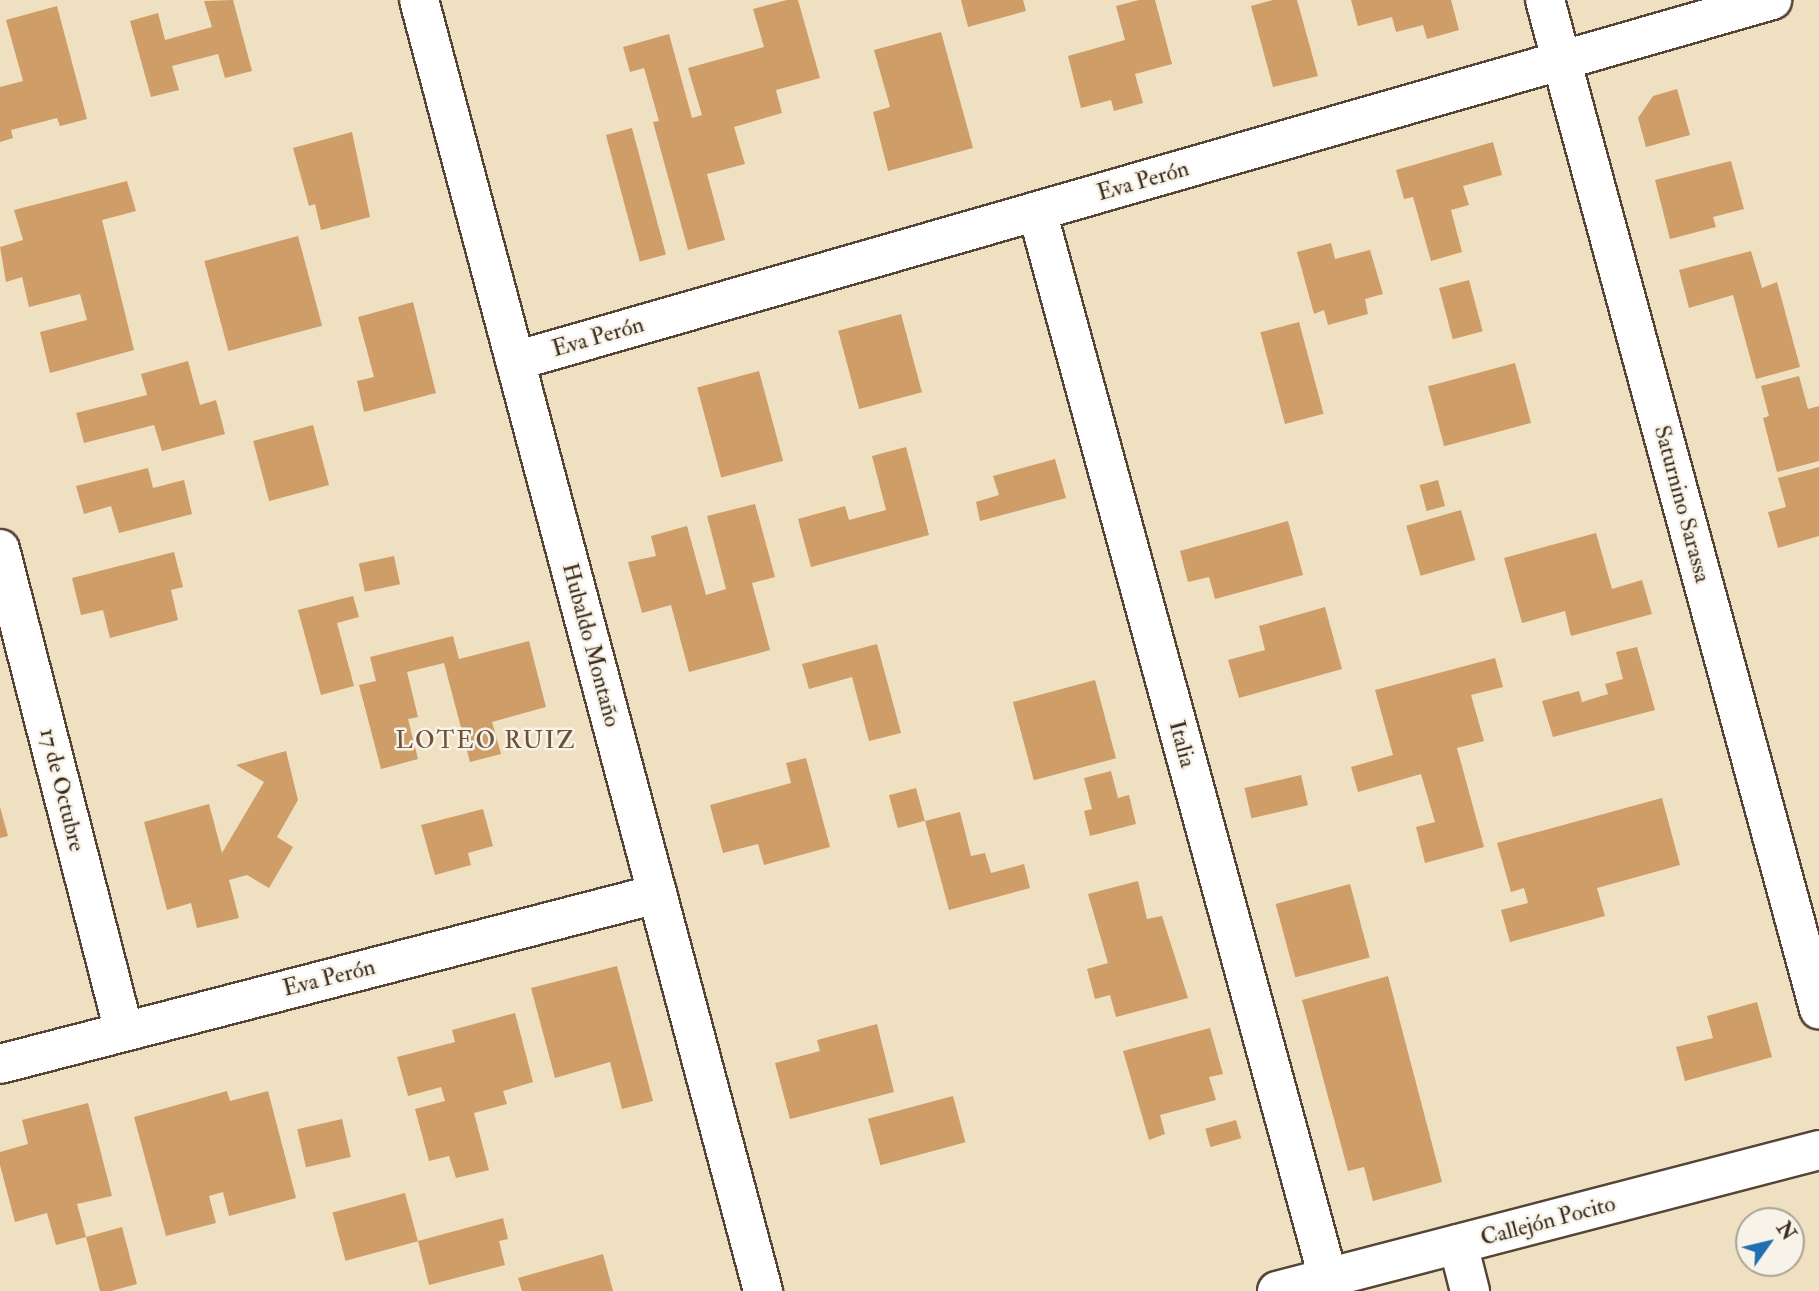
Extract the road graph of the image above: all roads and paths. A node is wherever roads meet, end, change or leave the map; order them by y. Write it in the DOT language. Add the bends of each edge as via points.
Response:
graph roads {
  1 [pos="419,0"];
  2 [pos="1545,0"];
  3 [pos="1772,0"];
  4 [pos="1562,60"];
  5 [pos="1037,211"];
  6 [pos="515,361"];
  7 [pos="0,549"];
  8 [pos="657,894"];
  9 [pos="1819,1009"];
  10 [pos="124,1031"];
  11 [pos="0,1063"];
  12 [pos="1819,1150"];
  13 [pos="1458,1244"];
  14 [pos="1328,1278"];
  15 [pos="763,1291"];
  16 [pos="1277,1291"];
  17 [pos="1471,1291"];
  1 -- 6 [label="street, Hubaldo Montaño"];
  2 -- 4 [label="street, Saturnino Sarassa"];
  3 -- 4 [label="street, Eva Perón"];
  4 -- 5 [label="street, Eva Perón"];
  4 -- 9 [label="street, Saturnino Sarassa"];
  5 -- 6 [label="street, Eva Perón"];
  5 -- 14 [label="street, Italia"];
  6 -- 8 [label="street, Hubaldo Montaño"];
  7 -- 10 [label="street, 17 de Octubre"];
  8 -- 10 [label="street, Eva Perón"];
  8 -- 15 [label="street, Hubaldo Montaño"];
  10 -- 11 [label="street, Eva Perón"];
  12 -- 13 [label="street, Callejón Pocito"];
  13 -- 14 [label="street, Callejón Pocito"];
  13 -- 17 [label="street"];
  14 -- 16 [label="street, Callejón Pocito"];
}
